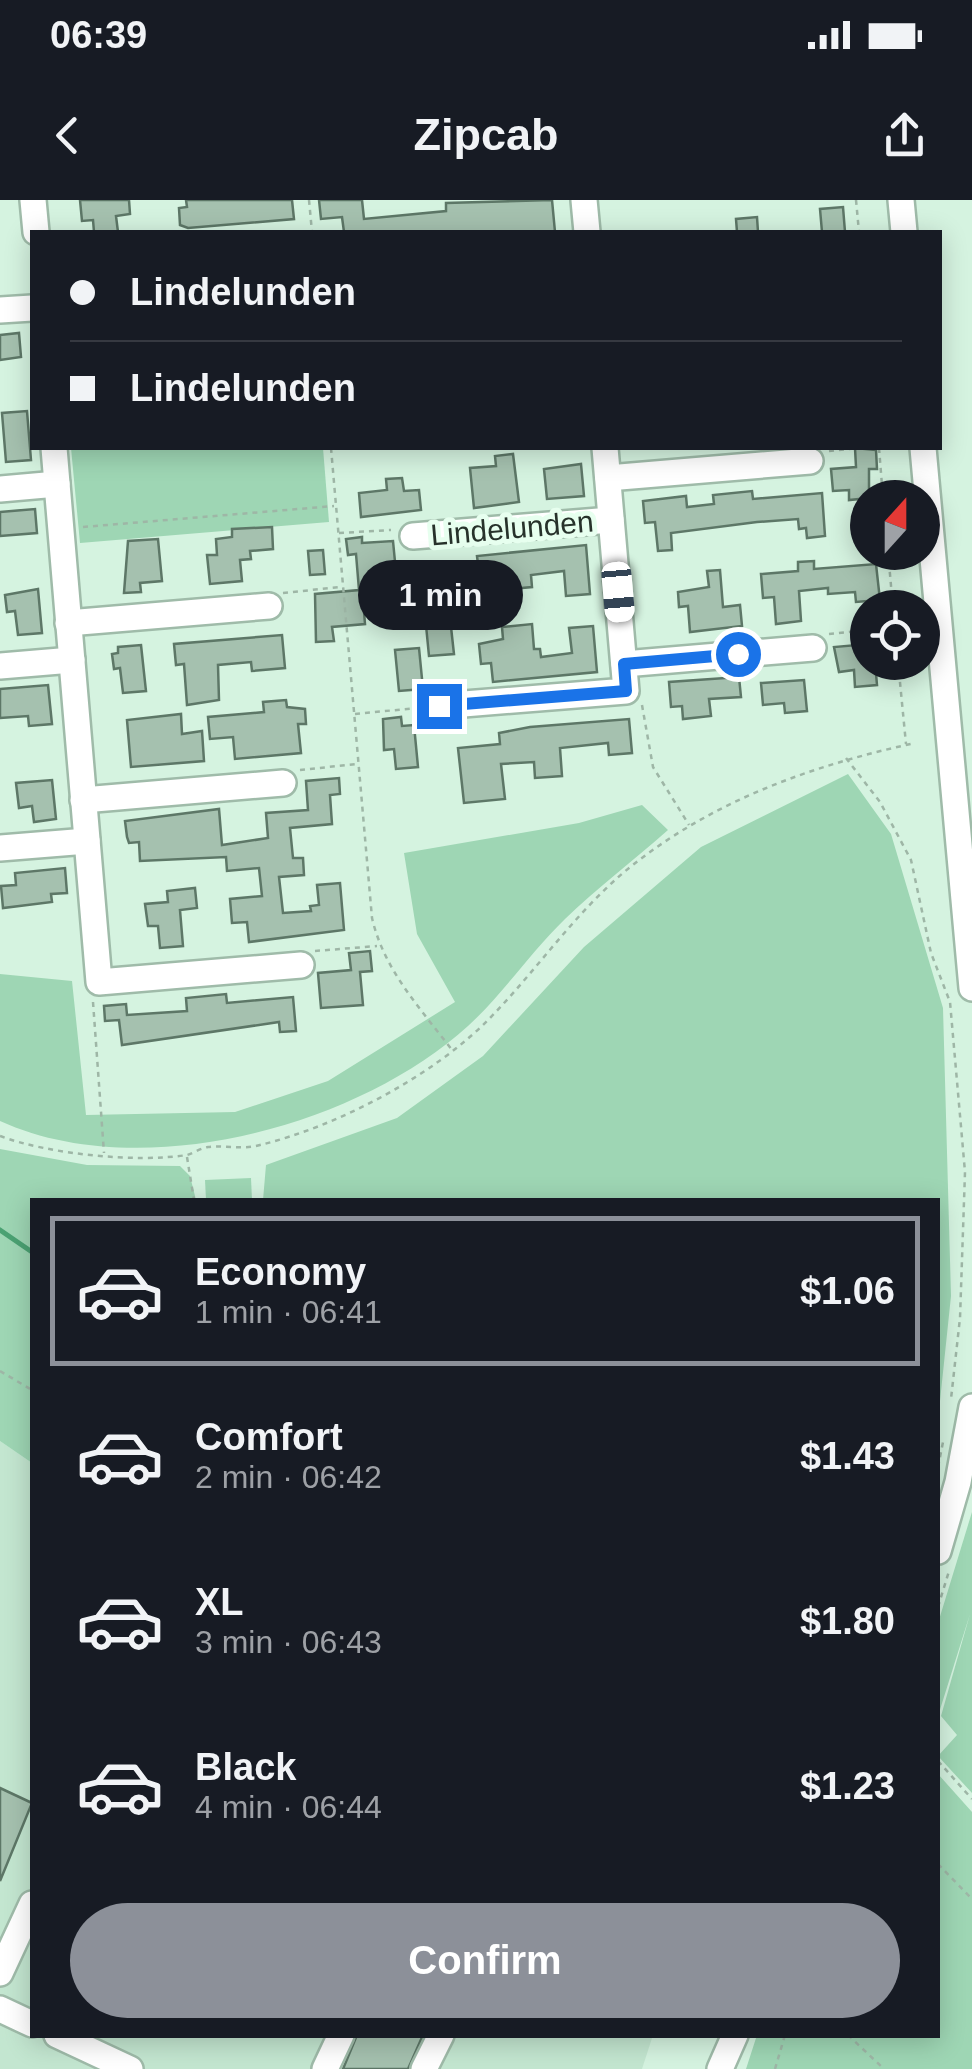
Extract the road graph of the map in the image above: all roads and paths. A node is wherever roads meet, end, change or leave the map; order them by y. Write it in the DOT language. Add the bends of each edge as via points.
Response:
graph roads {
  1 [pos="33,200"];
  2 [pos="309,200"];
  3 [pos="584,200"];
  4 [pos="856,200"];
  5 [pos="902,200"];
  6 [pos="36,230"];
  7 [pos="312,230"];
  8 [pos="586,230"];
  9 [pos="859,230"];
  10 [pos="904,230"];
  11 [pos="30,308"];
  12 [pos="0,310"];
  13 [pos="54,450"];
  14 [pos="331,450"];
  15 [pos="605,450"];
  16 [pos="837,450"];
  17 [pos="879,450"];
  18 [pos="924,450"];
  19 [pos="810,461"];
  20 [pos="608,478"];
  21 [pos="882,480"];
  22 [pos="57,484"];
  23 [pos="0,488"];
  24 [pos="335,506"];
  25 [pos="611,520"];
  26 [pos="60,528"];
  27 [pos="338,533"];
  28 [pos="413,536"];
  29 [pos="342,587"];
  30 [pos="268,606"];
  31 [pos="68,622"];
  32 [pos="850,632"];
  33 [pos="813,648"];
  34 [pos="72,660"];
  35 [pos="624,664"];
  36 [pos="0,666"];
  37 [pos="900,680"];
  38 [pos="626,691"];
  39 [pos="439,706"];
  40 [pos="353,714"];
  41 [pos="915,743"];
  42 [pos="906,745"];
  43 [pos="846,757"];
  44 [pos="358,764"];
  45 [pos="283,784"];
  46 [pos="963,795"];
  47 [pos="83,800"];
  48 [pos="689,826"];
  49 [pos="87,841"];
  50 [pos="0,848"];
  51 [pos="378,946"];
  52 [pos="301,966"];
  53 [pos="99,982"];
  54 [pos="972,988"];
  55 [pos="453,1052"];
  56 [pos="972,1128"];
  57 [pos="961,1130"];
  58 [pos="0,1136"];
  59 [pos="187,1154"];
  60 [pos="104,1156"];
  61 [pos="965,1172"];
  62 [pos="972,1172"];
  63 [pos="194,1198"];
  64 [pos="0,1371"];
  65 [pos="30,1389"];
  66 [pos="961,1406"];
  67 [pos="944,1436"];
  68 [pos="940,1457"];
  69 [pos="940,1543"];
  70 [pos="940,1763"];
  71 [pos="972,1798"];
  72 [pos="940,1866"];
  73 [pos="972,1899"];
  74 [pos="30,1908"];
  75 [pos="0,1973"];
  76 [pos="0,2008"];
  77 [pos="30,2023"];
  78 [pos="63,2038"];
  79 [pos="340,2038"];
  80 [pos="440,2038"];
  81 [pos="733,2038"];
  82 [pos="784,2038"];
  83 [pos="851,2038"];
  84 [pos="427,2068"];
  85 [pos="130,2069"];
  86 [pos="325,2069"];
  87 [pos="720,2069"];
  88 [pos="775,2069"];
  89 [pos="884,2069"];
  1 -- 6 [label="street"];
  2 -- 7 [label="path"];
  3 -- 8 [label="street"];
  4 -- 9 [label="path"];
  5 -- 10 [label="street"];
  11 -- 12 [label="street"];
  13 -- 22 [label="street"];
  14 -- 24 [label="path"];
  15 -- 20 [label="street, Lindelunden"];
  16 -- 19 [label="path" via="816,452"];
  17 -- 21 [label="path"];
  18 -- 46 [label="street"];
  19 -- 20 [label="street, Lindelunden"];
  20 -- 25 [label="street, Lindelunden"];
  22 -- 23 [label="street"];
  22 -- 26 [label="street"];
  24 -- 26 [label="path"];
  24 -- 27 [label="path"];
  25 -- 28 [label="street, Lindelunden"];
  25 -- 35 [label="street, Lindelunden"];
  26 -- 31 [label="street"];
  27 -- 28 [label="path" via="404,529"];
  27 -- 29 [label="path"];
  29 -- 30 [label="path" via="277,594"];
  29 -- 40 [label="path"];
  30 -- 31 [label="street"];
  31 -- 34 [label="street"];
  32 -- 33 [label="path" via="819,635"];
  33 -- 35 [label="street"];
  34 -- 36 [label="street"];
  34 -- 47 [label="street"];
  35 -- 38 [label="street, Lindelunden"];
  37 -- 42 [label="path"];
  38 -- 39 [label="street"];
  38 -- 48 [label="path" via="642,703 653,767"];
  39 -- 40 [label="path"];
  40 -- 44 [label="path"];
  41 -- 42 [label="path"];
  42 -- 43 [label="path"];
  43 -- 48 [label="path"];
  43 -- 57 [label="path" via="911,860 950,1002"];
  44 -- 45 [label="path" via="294,771"];
  44 -- 51 [label="path"];
  45 -- 47 [label="street"];
  46 -- 54 [label="street"];
  47 -- 49 [label="street"];
  48 -- 55 [label="path" via="608,888"];
  49 -- 50 [label="street"];
  49 -- 53 [label="street"];
  51 -- 52 [label="path" via="300,952"];
  51 -- 55 [label="path"];
  52 -- 53 [label="street"];
  53 -- 60 [label="path" via="92,993"];
  55 -- 59 [label="path" via="403,1085 276,1140"];
  56 -- 57 [label="path"];
  57 -- 61 [label="path"];
  58 -- 60 [label="path"];
  59 -- 60 [label="path"];
  59 -- 63 [label="path"];
  61 -- 62 [label="path"];
  61 -- 66 [label="path"];
  64 -- 65 [label="path"];
  66 -- 69 [label="street" via="958,1482"];
  67 -- 68 [label="path"];
  70 -- 71 [label="path"];
  72 -- 73 [label="path"];
  74 -- 75 [label="street"];
  76 -- 77 [label="street"];
  78 -- 85 [label="street"];
  79 -- 86 [label="street"];
  80 -- 84 [label="street"];
  81 -- 87 [label="street"];
  82 -- 88 [label="path"];
  83 -- 89 [label="path"];
}
